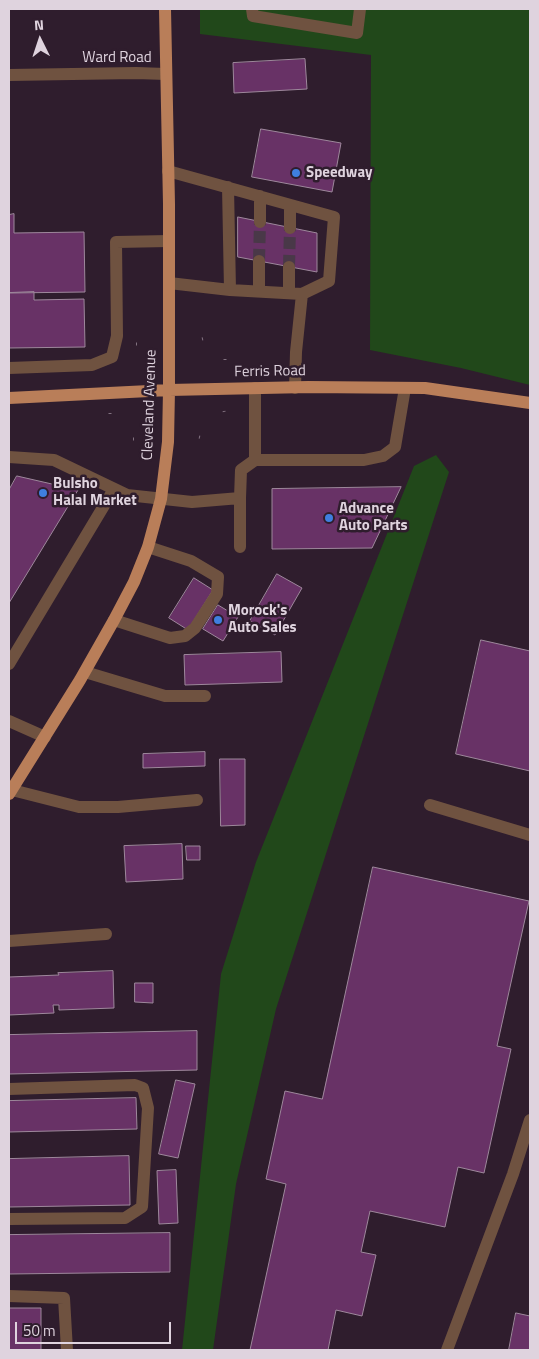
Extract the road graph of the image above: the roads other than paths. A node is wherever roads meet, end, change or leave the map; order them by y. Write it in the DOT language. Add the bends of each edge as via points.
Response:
graph roads {
  1 [pos="165,9"];
  2 [pos="252,9"];
  3 [pos="360,9"];
  4 [pos="166,74"];
  5 [pos="9,76"];
  6 [pos="168,171"];
  7 [pos="228,187"];
  8 [pos="260,196"];
  9 [pos="290,205"];
  10 [pos="260,222"];
  11 [pos="290,228"];
  12 [pos="169,240"];
  13 [pos="259,261"];
  14 [pos="289,267"];
  15 [pos="169,283"];
  16 [pos="230,290"];
  17 [pos="259,292"];
  18 [pos="289,293"];
  19 [pos="302,294"];
  20 [pos="9,368"];
  21 [pos="256,388"];
  22 [pos="295,388"];
  23 [pos="406,388"];
  24 [pos="169,390"];
  25 [pos="9,398"];
  26 [pos="530,403"];
  27 [pos="9,457"];
  28 [pos="255,460"];
  29 [pos="114,489"];
  30 [pos="240,498"];
  31 [pos="161,499"];
  32 [pos="148,547"];
  33 [pos="240,547"];
  34 [pos="114,620"];
  35 [pos="9,664"];
  36 [pos="85,672"];
  37 [pos="205,696"];
  38 [pos="9,721"];
  39 [pos="45,737"];
  40 [pos="10,792"];
  41 [pos="197,800"];
  42 [pos="430,806"];
  43 [pos="530,835"];
  44 [pos="106,934"];
  45 [pos="9,941"];
  46 [pos="9,1089"];
  47 [pos="530,1120"];
  48 [pos="9,1219"];
  49 [pos="9,1296"];
  50 [pos="67,1350"];
  51 [pos="447,1350"];
  1 -- 4 [label="main road, Cleveland Avenue"];
  2 -- 3 [label="street" via="252,16 356,33"];
  4 -- 5 [label="street, Ward Road"];
  4 -- 6 [label="main road, Cleveland Avenue"];
  6 -- 7 [label="street"];
  6 -- 12 [label="main road, Cleveland Avenue"];
  7 -- 8 [label="street"];
  7 -- 16 [label="street"];
  8 -- 9 [label="street"];
  8 -- 10 [label="street"];
  9 -- 11 [label="street"];
  9 -- 19 [label="street" via="334,217 329,281"];
  12 -- 15 [label="main road, Cleveland Avenue"];
  12 -- 20 [label="street" via="116,242 117,336 112,357 92,365"];
  13 -- 17 [label="street"];
  14 -- 18 [label="street"];
  15 -- 16 [label="street"];
  15 -- 24 [label="main road, Cleveland Avenue"];
  16 -- 17 [label="street"];
  17 -- 18 [label="street"];
  18 -- 19 [label="street"];
  19 -- 22 [label="street"];
  21 -- 22 [label="main road, Ferris Road"];
  21 -- 24 [label="main road, Ferris Road"];
  21 -- 28 [label="street"];
  22 -- 23 [label="main road, Ferris Road"];
  23 -- 26 [label="main road, Ferris Road"];
  23 -- 28 [label="street" via="395,448 383,456 364,460"];
  24 -- 25 [label="main road, Ferris Road"];
  24 -- 31 [label="main road, Cleveland Avenue" via="168,442"];
  27 -- 29 [label="street" via="54,460"];
  28 -- 30 [label="street" via="241,470"];
  29 -- 31 [label="street" via="127,495"];
  29 -- 35 [label="street"];
  30 -- 31 [label="street" via="192,502"];
  30 -- 33 [label="street"];
  31 -- 32 [label="main road, Cleveland Avenue"];
  32 -- 34 [label="main road, Cleveland Avenue"];
  32 -- 34 [label="street" via="191,561 218,577 217,594 195,628 185,636 170,638"];
  34 -- 36 [label="main road, Cleveland Avenue"];
  36 -- 37 [label="street" via="165,696"];
  36 -- 39 [label="main road, Cleveland Avenue"];
  38 -- 39 [label="street"];
  39 -- 40 [label="main road, Cleveland Avenue"];
  40 -- 41 [label="street" via="79,807"];
  42 -- 43 [label="street"];
  44 -- 45 [label="street"];
  46 -- 48 [label="street" via="135,1085 143,1088 148,1108 142,1207 125,1218"];
  47 -- 51 [label="street" via="514,1174"];
  49 -- 50 [label="street" via="64,1298"];
}
